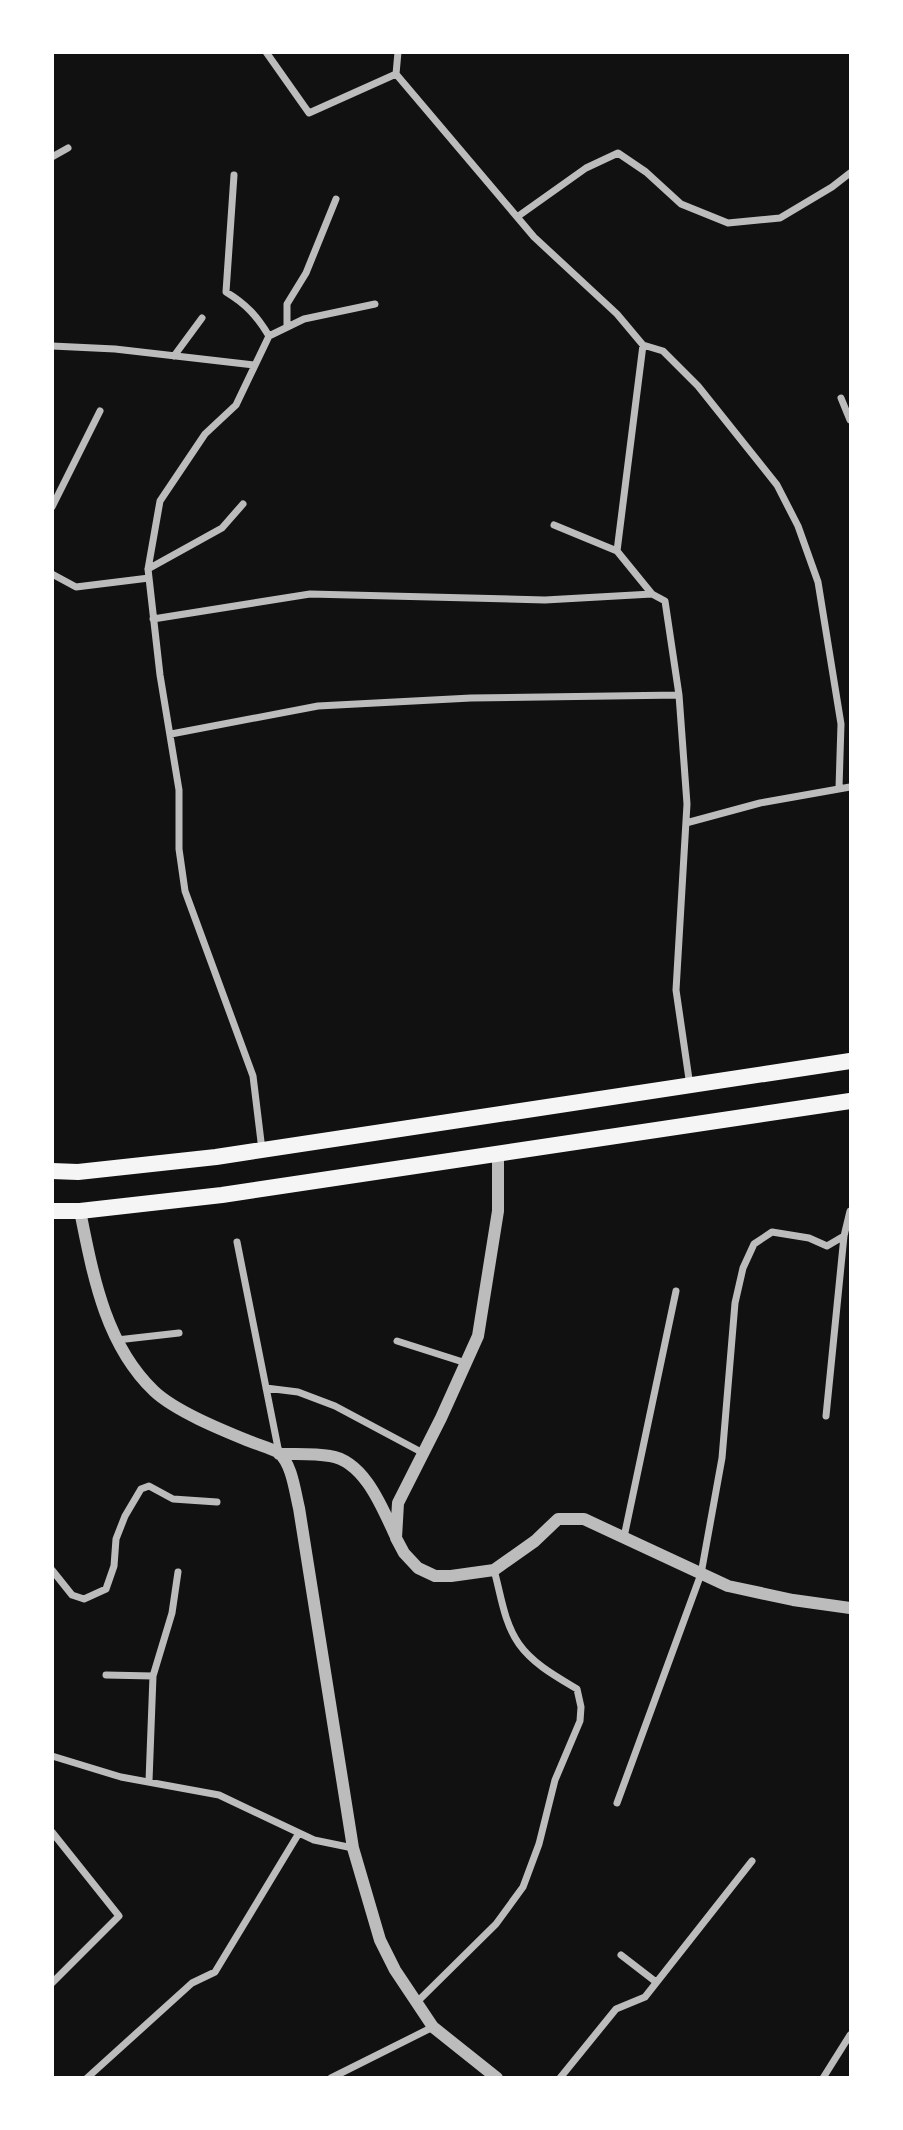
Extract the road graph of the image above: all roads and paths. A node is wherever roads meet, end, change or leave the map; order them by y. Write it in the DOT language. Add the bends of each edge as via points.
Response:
graph roads {
  1 [pos="266,52"];
  2 [pos="398,52"];
  3 [pos="396,74"];
  4 [pos="68,148"];
  5 [pos="52,157"];
  6 [pos="850,173"];
  7 [pos="234,175"];
  8 [pos="336,200"];
  9 [pos="517,216"];
  10 [pos="375,304"];
  11 [pos="202,317"];
  12 [pos="287,327"];
  13 [pos="269,336"];
  14 [pos="643,345"];
  15 [pos="52,346"];
  16 [pos="174,356"];
  17 [pos="254,365"];
  18 [pos="841,398"];
  19 [pos="100,411"];
  20 [pos="850,420"];
  21 [pos="243,504"];
  22 [pos="52,507"];
  23 [pos="554,525"];
  24 [pos="617,551"];
  25 [pos="148,569"];
  26 [pos="52,574"];
  27 [pos="149,578"];
  28 [pos="652,594"];
  29 [pos="153,620"];
  30 [pos="679,695"];
  31 [pos="171,734"];
  32 [pos="850,787"];
  33 [pos="839,788"];
  34 [pos="686,823"];
  35 [pos="850,1061"];
  36 [pos="690,1086"];
  37 [pos="850,1101"];
  38 [pos="262,1150"];
  39 [pos="498,1154"];
  40 [pos="52,1171"];
  41 [pos="52,1211"];
  42 [pos="80,1211"];
  43 [pos="850,1211"];
  44 [pos="844,1236"];
  45 [pos="237,1242"];
  46 [pos="676,1291"];
  47 [pos="179,1333"];
  48 [pos="117,1340"];
  49 [pos="397,1341"];
  50 [pos="466,1363"];
  51 [pos="266,1388"];
  52 [pos="826,1416"];
  53 [pos="423,1453"];
  54 [pos="279,1454"];
  55 [pos="217,1502"];
  56 [pos="624,1537"];
  57 [pos="396,1538"];
  58 [pos="52,1570"];
  59 [pos="494,1570"];
  60 [pos="178,1572"];
  61 [pos="701,1574"];
  62 [pos="850,1608"];
  63 [pos="106,1675"];
  64 [pos="153,1676"];
  65 [pos="52,1756"];
  66 [pos="149,1781"];
  67 [pos="617,1802"];
  68 [pos="52,1832"];
  69 [pos="299,1833"];
  70 [pos="353,1848"];
  71 [pos="752,1861"];
  72 [pos="621,1955"];
  73 [pos="656,1982"];
  74 [pos="52,1983"];
  75 [pos="416,2004"];
  76 [pos="433,2027"];
  77 [pos="850,2035"];
  78 [pos="88,2077"];
  79 [pos="331,2077"];
  80 [pos="497,2077"];
  81 [pos="560,2077"];
  82 [pos="823,2077"];
  1 -- 3 [label="street" via="309,113"];
  2 -- 3 [label="street"];
  3 -- 9 [label="street"];
  4 -- 5 [label="street"];
  6 -- 9 [label="street" via="780,218 728,223 681,204 618,153 586,168"];
  7 -- 13 [label="street" via="226,292 256,315"];
  8 -- 12 [label="street" via="306,273 287,304"];
  9 -- 14 [label="street"];
  10 -- 12 [label="street"];
  11 -- 16 [label="street"];
  12 -- 13 [label="street"];
  13 -- 17 [label="street"];
  14 -- 24 [label="street"];
  14 -- 33 [label="street" via="663,351 698,386 777,485 798,526 818,582 831,658 841,724"];
  15 -- 16 [label="street"];
  16 -- 17 [label="street"];
  17 -- 25 [label="street" via="236,405 205,434 160,501"];
  18 -- 20 [label="street"];
  19 -- 22 [label="street"];
  21 -- 25 [label="street" via="222,528"];
  23 -- 24 [label="street"];
  24 -- 28 [label="street"];
  25 -- 27 [label="street"];
  26 -- 27 [label="street" via="76,587"];
  27 -- 29 [label="street"];
  28 -- 29 [label="street" via="545,600 310,594"];
  28 -- 30 [label="street" via="665,601"];
  29 -- 31 [label="street"];
  30 -- 31 [label="street" via="318,706"];
  30 -- 34 [label="street"];
  31 -- 38 [label="street" via="185,891 253,1076"];
  32 -- 33 [label="street"];
  33 -- 34 [label="street"];
  34 -- 36 [label="street" via="676,990"];
  35 -- 36 [label="highway"];
  36 -- 38 [label="highway"];
  37 -- 39 [label="highway"];
  38 -- 40 [label="highway"];
  39 -- 42 [label="highway"];
  39 -- 50 [label="street" via="496,1224 478,1336"];
  41 -- 42 [label="highway"];
  42 -- 48 [label="street" via="94,1279"];
  43 -- 44 [label="street"];
  44 -- 52 [label="street"];
  44 -- 61 [label="street" via="827,1246 772,1232 754,1244 743,1268 735,1303 722,1458"];
  45 -- 51 [label="street"];
  46 -- 56 [label="street"];
  47 -- 48 [label="street"];
  48 -- 54 [label="street" via="155,1392 198,1419"];
  49 -- 50 [label="street"];
  50 -- 53 [label="street"];
  51 -- 53 [label="street" via="298,1392 335,1406"];
  51 -- 54 [label="street"];
  53 -- 57 [label="street" via="398,1503"];
  54 -- 57 [label="street" via="332,1456 349,1464 362,1476"];
  54 -- 70 [label="street" via="289,1469 299,1508"];
  55 -- 58 [label="street" via="173,1499 149,1486 142,1489 125,1516 106,1589 84,1600 72,1595"];
  56 -- 59 [label="street" via="584,1519 558,1519"];
  56 -- 61 [label="street"];
  57 -- 59 [label="street" via="418,1568 435,1576"];
  59 -- 75 [label="street" via="508,1624 520,1645 577,1689 580,1721 555,1780 523,1887 496,1924"];
  60 -- 64 [label="street" via="172,1613"];
  61 -- 62 [label="street" via="728,1586"];
  61 -- 67 [label="street"];
  63 -- 64 [label="street"];
  64 -- 66 [label="street"];
  65 -- 66 [label="street"];
  66 -- 69 [label="street" via="219,1795"];
  68 -- 74 [label="street" via="118,1916"];
  69 -- 70 [label="street"];
  69 -- 78 [label="street" via="215,1972 192,1983"];
  70 -- 75 [label="street" via="380,1940"];
  71 -- 73 [label="street"];
  72 -- 73 [label="street"];
  73 -- 81 [label="street" via="645,1997 616,2009"];
  75 -- 76 [label="street"];
  76 -- 79 [label="street"];
  76 -- 80 [label="street"];
  77 -- 82 [label="street"];
}
